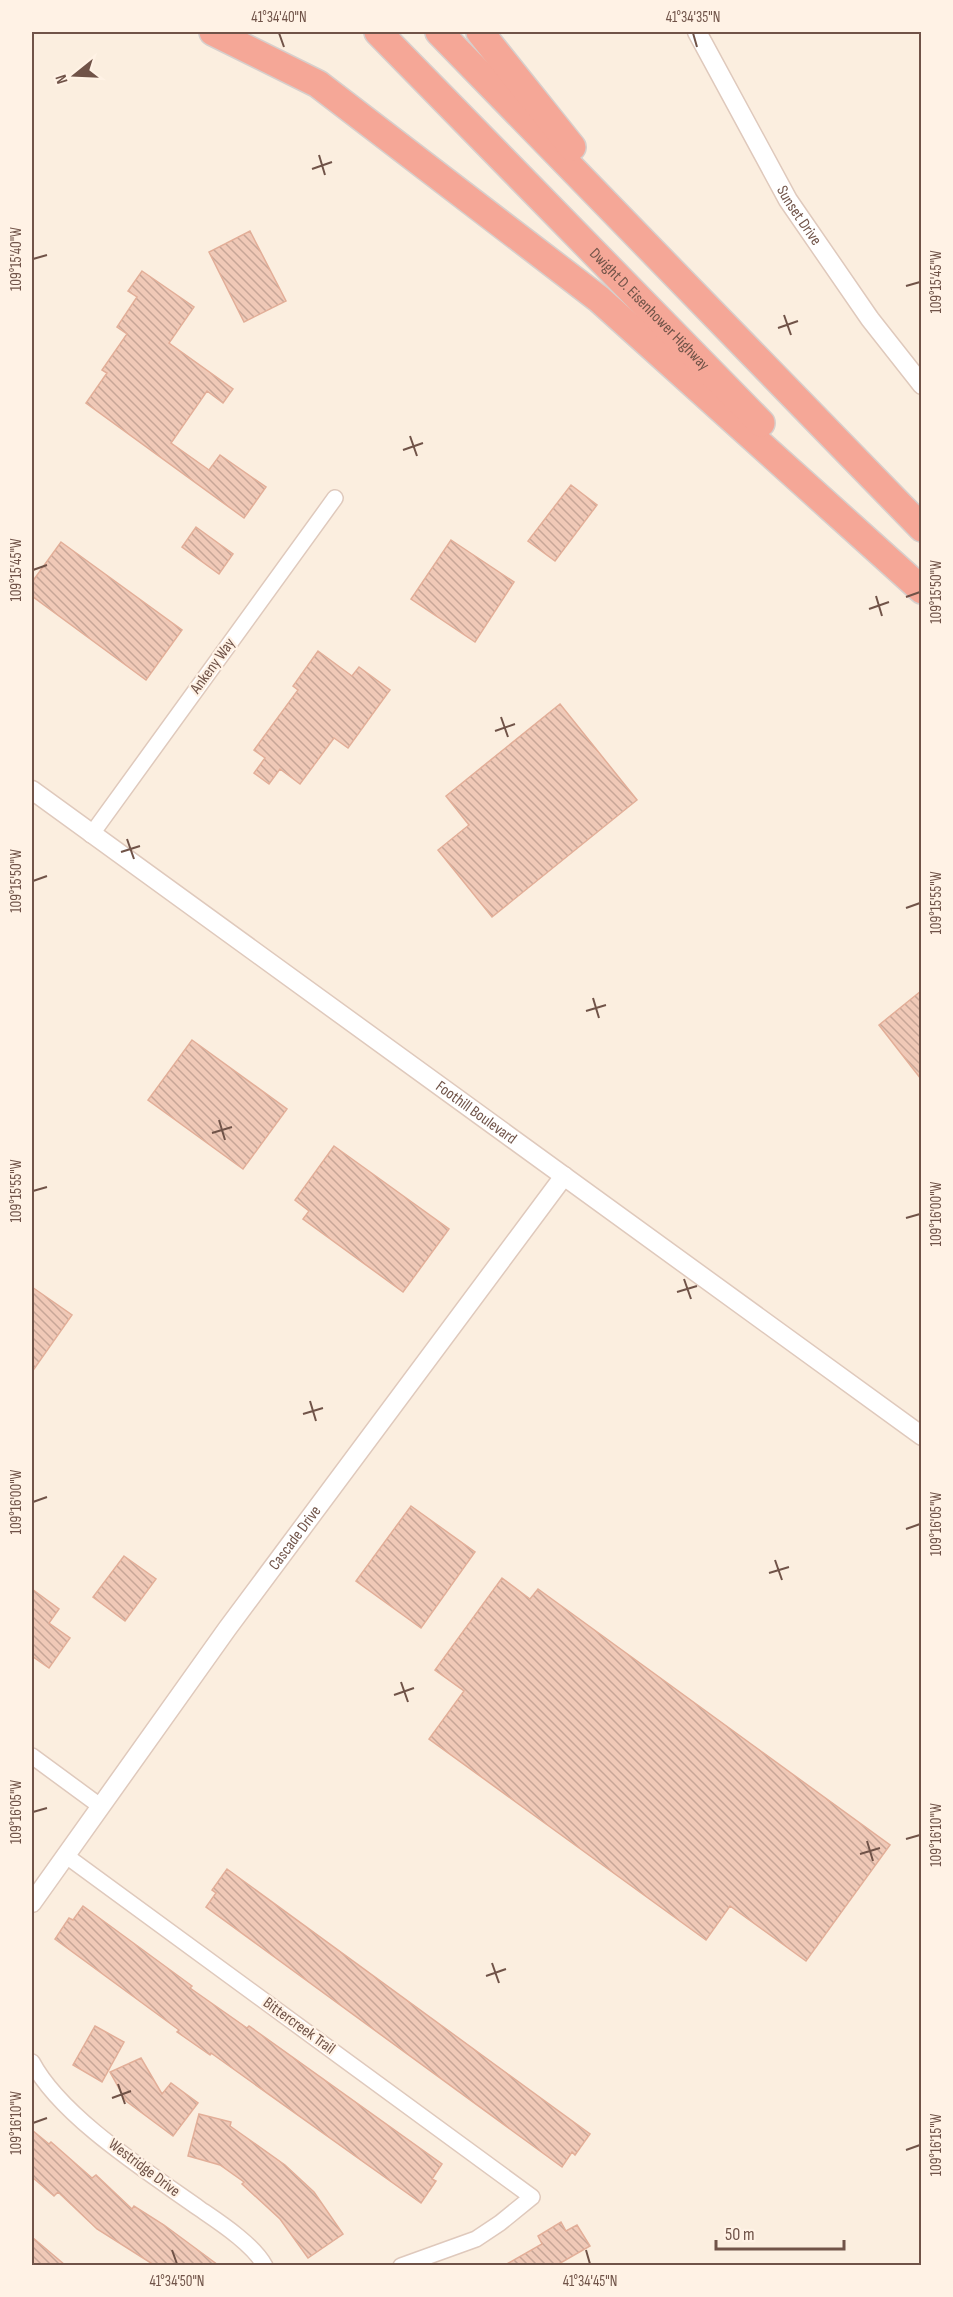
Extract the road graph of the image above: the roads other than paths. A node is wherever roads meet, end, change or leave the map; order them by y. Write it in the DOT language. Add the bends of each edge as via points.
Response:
graph roads {
  1 [pos="213,32"];
  2 [pos="378,32"];
  3 [pos="439,32"];
  4 [pos="480,32"];
  5 [pos="697,32"];
  6 [pos="921,385"];
  7 [pos="871,477"];
  8 [pos="335,498"];
  9 [pos="921,528"];
  10 [pos="921,588"];
  11 [pos="32,790"];
  12 [pos="91,835"];
  13 [pos="564,1176"];
  14 [pos="921,1436"];
  15 [pos="32,1756"];
  16 [pos="100,1806"];
  17 [pos="65,1855"];
  18 [pos="32,1903"];
  19 [pos="32,2062"];
  20 [pos="265,2265"];
  21 [pos="401,2265"];
  1 -- 10 [label="highway" via="318,84 599,299"];
  2 -- 10 [label="highway, Dwight D. Eisenhower Highway"];
  3 -- 7 [label="highway"];
  4 -- 7 [label="highway" via="569,143"];
  5 -- 6 [label="street, Sunset Drive" via="788,200"];
  7 -- 9 [label="highway"];
  8 -- 12 [label="street, Ankeny Way"];
  11 -- 12 [label="street, Foothill Boulevard"];
  12 -- 13 [label="street, Foothill Boulevard"];
  13 -- 14 [label="street, Foothill Boulevard"];
  13 -- 16 [label="street, Cascade Drive"];
  15 -- 16 [label="street"];
  16 -- 17 [label="street, Cascade Drive"];
  17 -- 18 [label="street, Cascade Drive"];
  17 -- 21 [label="street, Bittercreek Trail" via="532,2198 476,2239"];
  19 -- 20 [label="street, Westridge Drive" via="55,2098 228,2229"];
}
